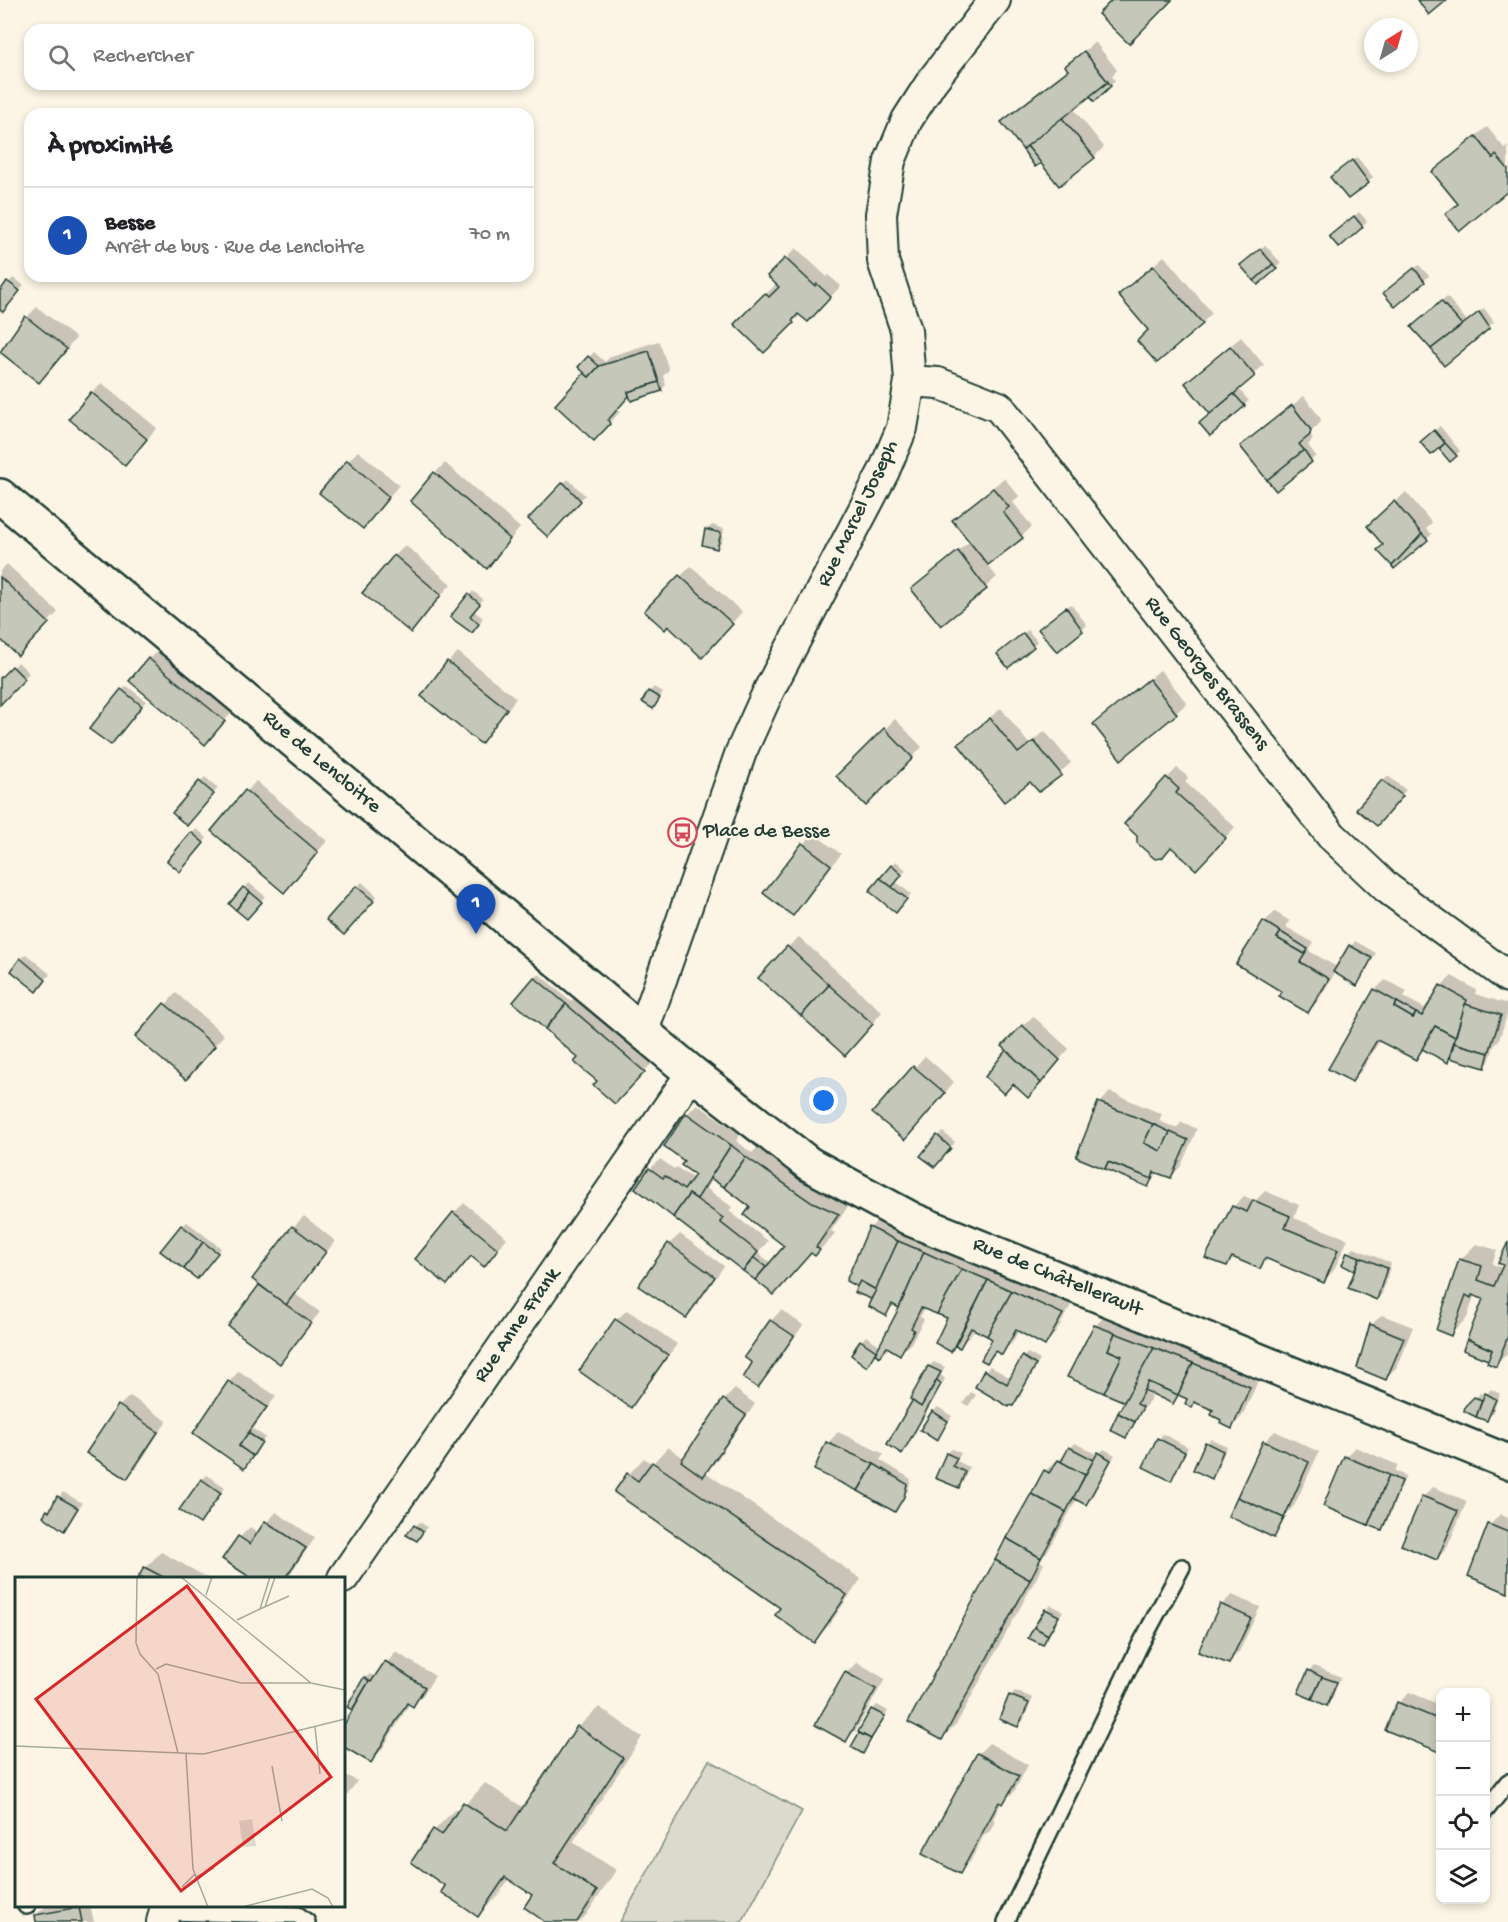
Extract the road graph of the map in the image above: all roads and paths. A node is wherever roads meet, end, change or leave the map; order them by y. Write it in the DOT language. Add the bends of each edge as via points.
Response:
graph roads {
  1 [pos="995,0"];
  2 [pos="910,381"];
  3 [pos="0,496"];
  4 [pos="1508,977"];
  5 [pos="643,1031"];
  6 [pos="692,1073"];
  7 [pos="1508,1462"];
  8 [pos="1182,1567"];
  9 [pos="345,1577"];
  10 [pos="1508,1782"];
  11 [pos="1490,1804"];
  12 [pos="164,1913"];
  13 [pos="307,1922"];
  14 [pos="1006,1922"];
  1 -- 2 [label="street, Rue Marcel Joseph" via="932,81 907,120 890,161 881,214 883,261 906,330"];
  2 -- 4 [label="street, Rue Georges Brassens" via="938,383 999,407 1331,835 1387,888"];
  2 -- 5 [label="street, Rue Marcel Joseph" via="902,428 884,471 769,690 741,752"];
  3 -- 5 [label="main road, Rue de Lencloitre"];
  5 -- 6 [label="main road, Rue de Châtellerault"];
  6 -- 7 [label="main road, Rue de Châtellerault" via="809,1164 913,1220"];
  6 -- 9 [label="street, Rue Anne Frank"];
  8 -- 14 [label="lane"];
  10 -- 11 [label="lane"];
  12 -- 13 [label="lane" via="298,1915"];
}
